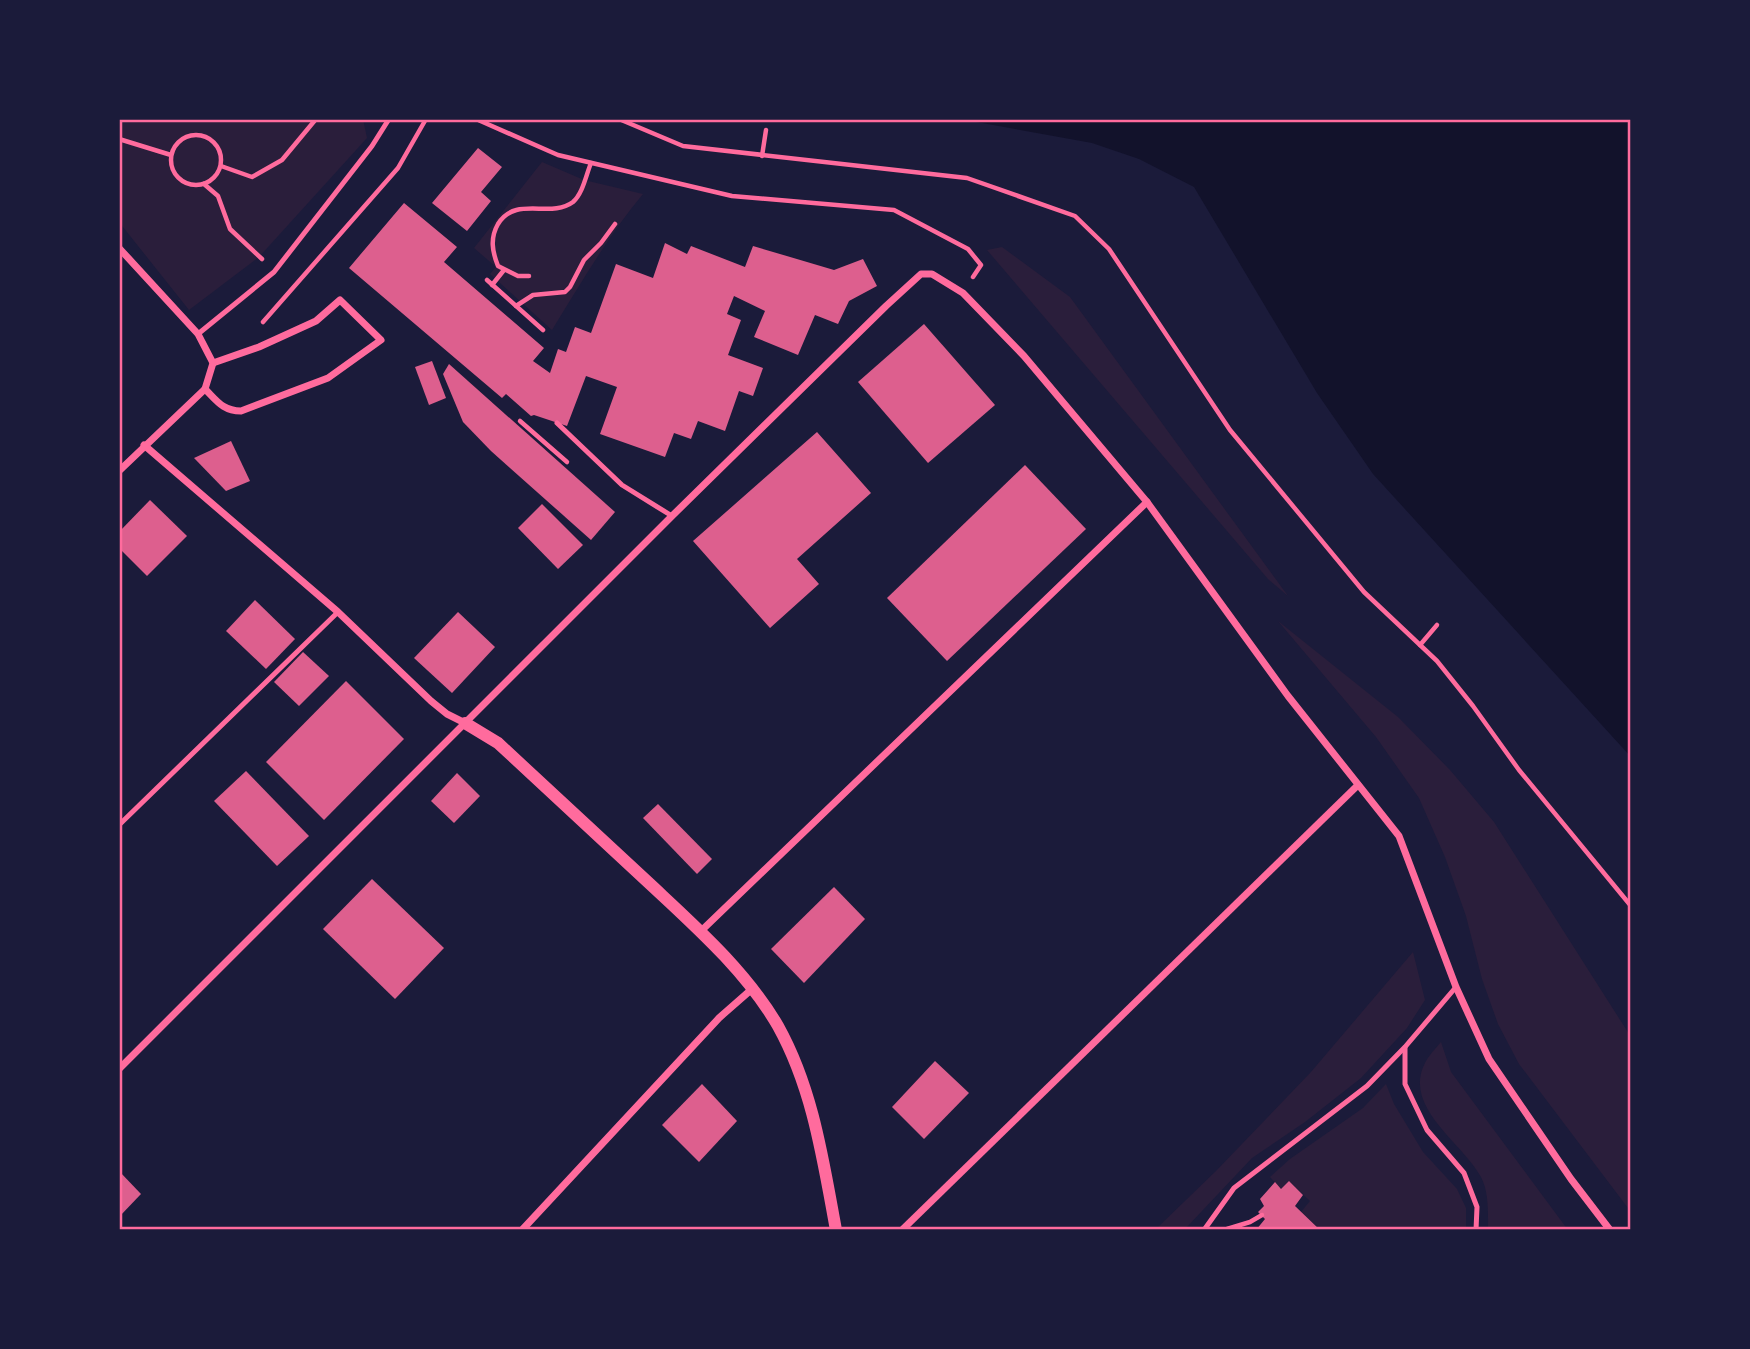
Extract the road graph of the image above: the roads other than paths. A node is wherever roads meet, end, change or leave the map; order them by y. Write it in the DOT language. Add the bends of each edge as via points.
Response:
graph roads {
  1 [pos="389,119"];
  2 [pos="119,248"];
  3 [pos="198,334"];
  4 [pos="213,362"];
  5 [pos="205,389"];
  6 [pos="557,423"];
  7 [pos="144,445"];
  8 [pos="119,471"];
  9 [pos="1147,502"];
  10 [pos="672,516"];
  11 [pos="338,612"];
  12 [pos="465,723"];
  13 [pos="1358,785"];
  14 [pos="119,825"];
  15 [pos="700,932"];
  16 [pos="1456,987"];
  17 [pos="752,989"];
  18 [pos="1405,1047"];
  19 [pos="119,1069"];
  20 [pos="1205,1228"];
  21 [pos="522,1230"];
  22 [pos="836,1230"];
  23 [pos="902,1230"];
  24 [pos="1476,1230"];
  25 [pos="1610,1230"];
  1 -- 3 [label="lane" via="274,272"];
  2 -- 3 [label="street"];
  3 -- 4 [label="street"];
  4 -- 5 [label="street"];
  4 -- 5 [label="street" via="316,321 340,300 381,340 328,378 241,411 221,406"];
  5 -- 7 [label="street"];
  6 -- 10 [label="lane" via="622,485"];
  7 -- 8 [label="street"];
  7 -- 11 [label="street"];
  9 -- 10 [label="street" via="1024,356 963,293 932,274 921,274"];
  9 -- 13 [label="street"];
  9 -- 15 [label="street"];
  10 -- 12 [label="street"];
  11 -- 12 [label="street" via="431,701"];
  11 -- 14 [label="lane"];
  12 -- 15 [label="street" via="498,743"];
  12 -- 19 [label="street"];
  13 -- 16 [label="street" via="1399,836"];
  13 -- 23 [label="street"];
  15 -- 17 [label="street"];
  16 -- 18 [label="lane"];
  16 -- 25 [label="street" via="1489,1059"];
  17 -- 21 [label="street" via="719,1018"];
  17 -- 22 [label="street" via="778,1027 807,1095"];
  18 -- 20 [label="lane" via="1367,1086 1234,1188"];
  18 -- 24 [label="lane" via="1405,1084 1427,1130 1464,1173 1477,1207"];
}
